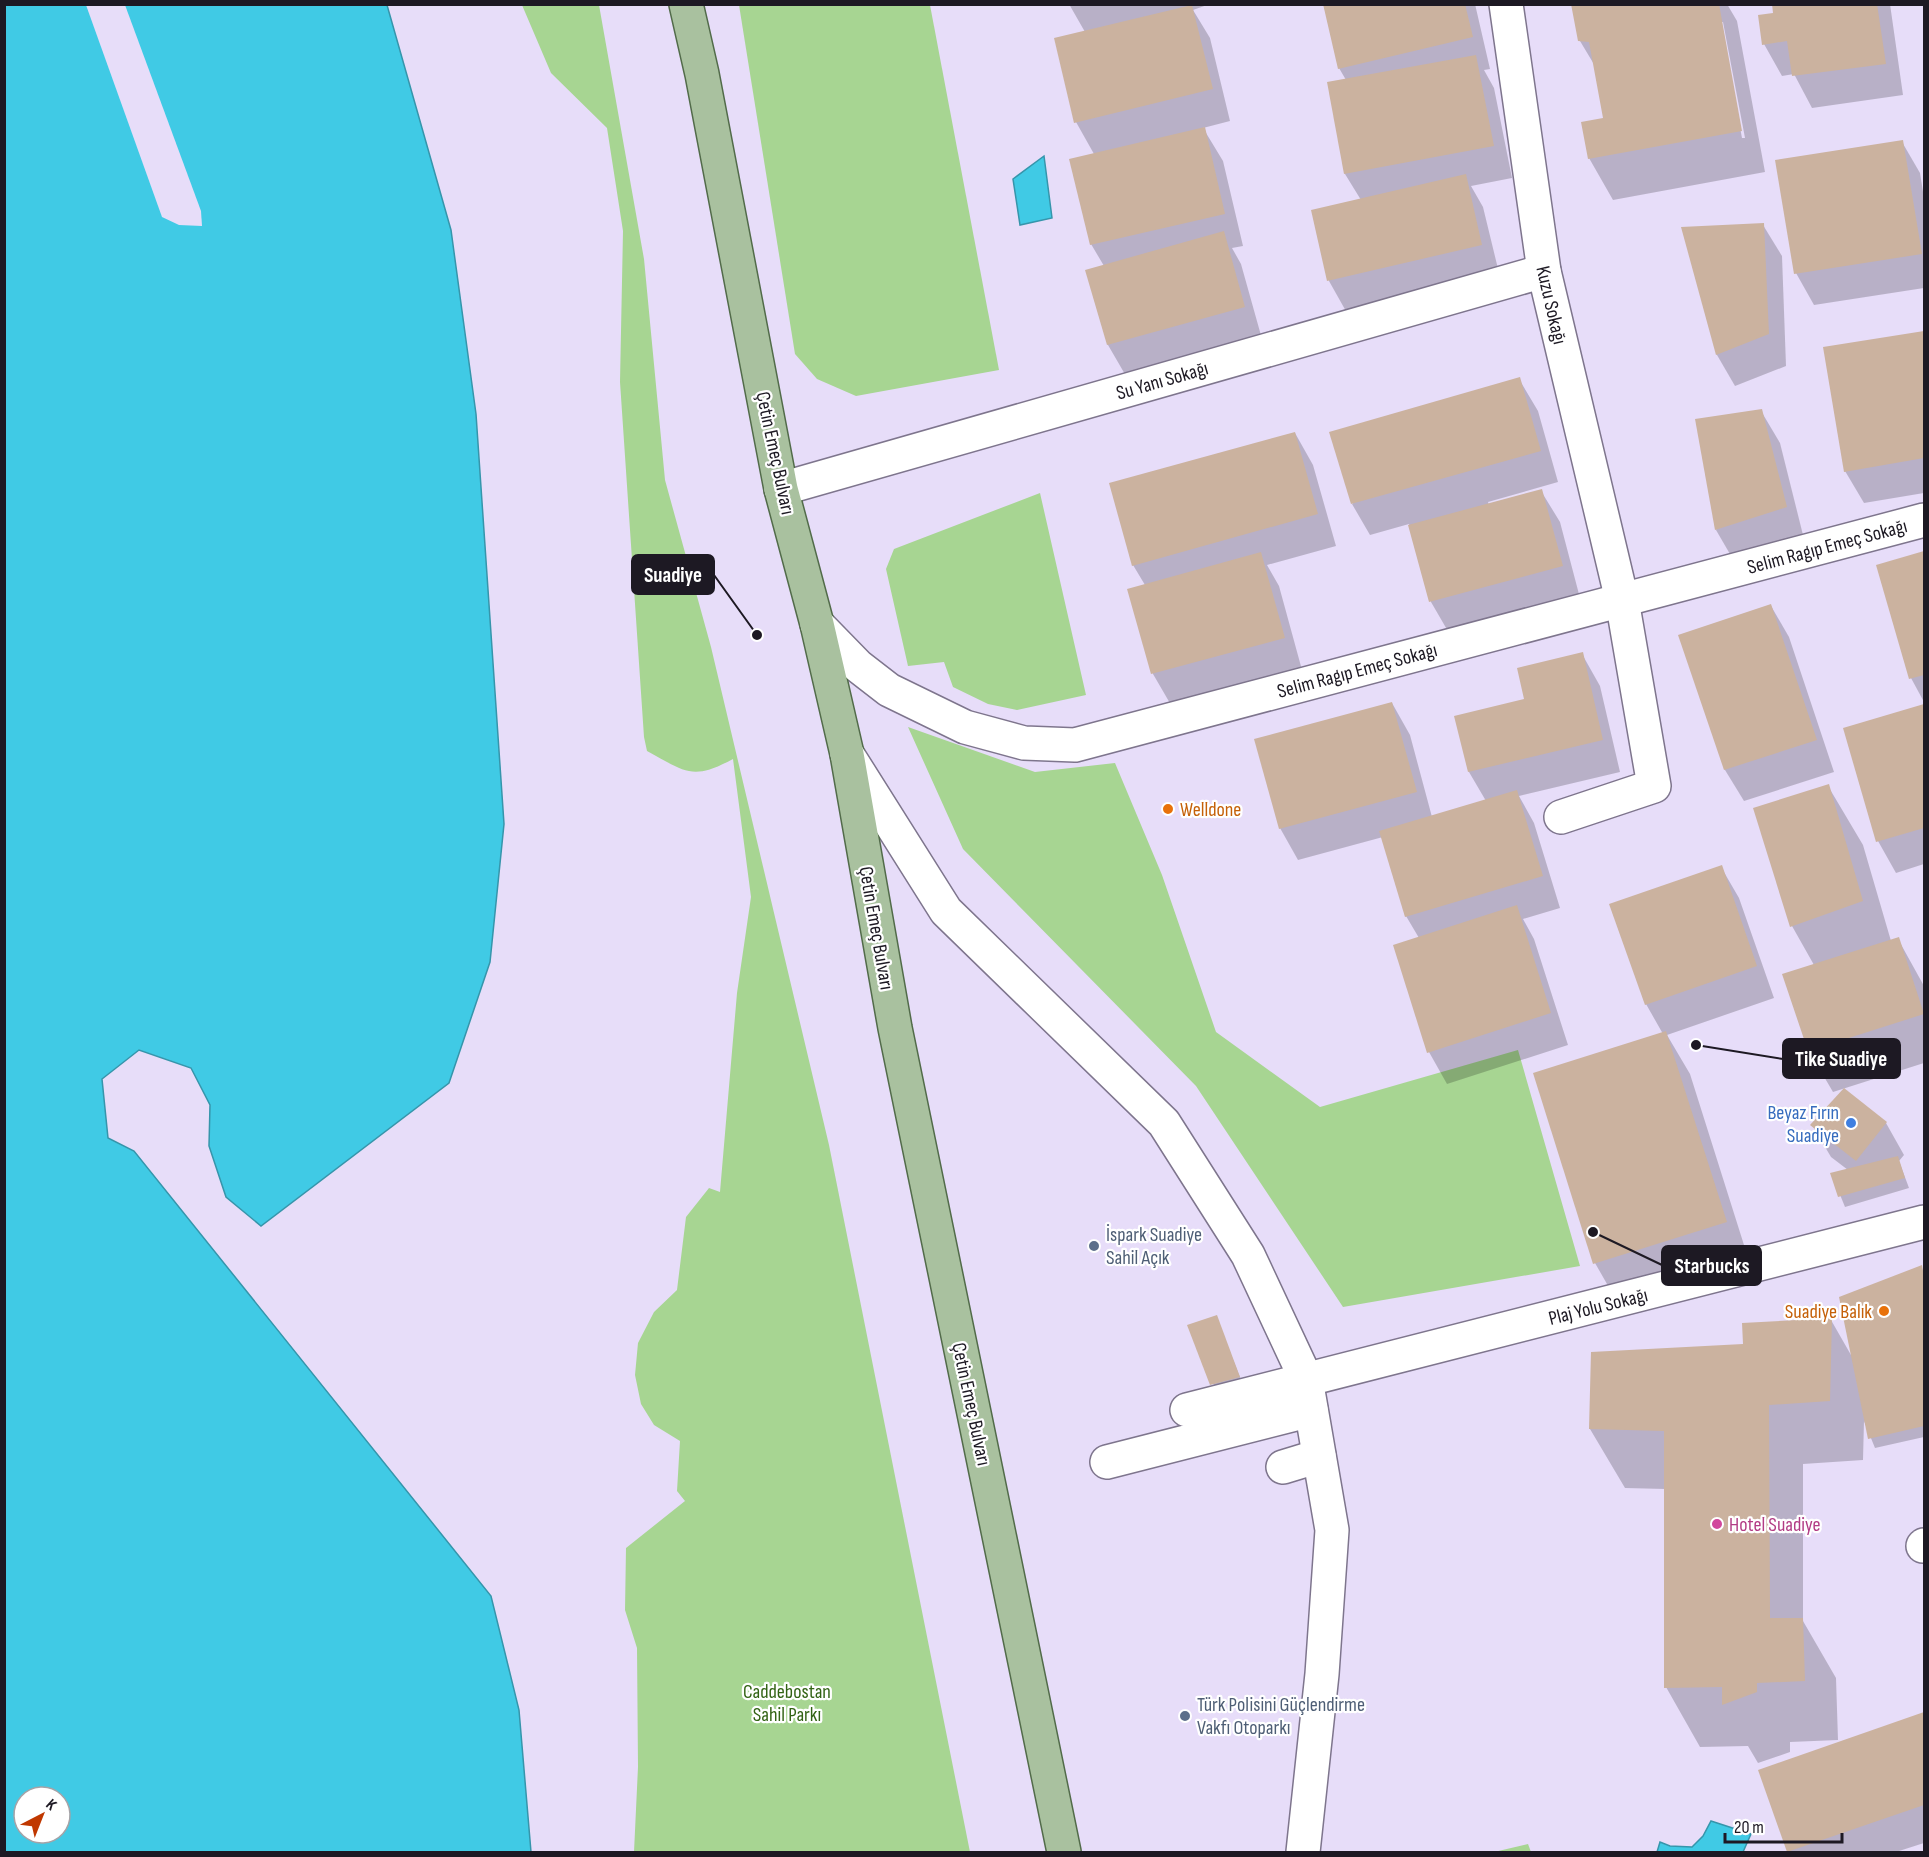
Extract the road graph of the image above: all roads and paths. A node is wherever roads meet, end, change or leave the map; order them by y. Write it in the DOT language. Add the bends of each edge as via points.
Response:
graph roads {
  1 [pos="686,4"];
  2 [pos="1506,4"];
  3 [pos="1544,271"];
  4 [pos="781,489"];
  5 [pos="1924,520"];
  6 [pos="1622,600"];
  7 [pos="817,624"];
  8 [pos="847,754"];
  9 [pos="1562,817"];
  10 [pos="1924,1222"];
  11 [pos="1306,1378"];
  12 [pos="1187,1410"];
  13 [pos="1311,1410"];
  14 [pos="1320,1456"];
  15 [pos="1107,1462"];
  16 [pos="1283,1467"];
  17 [pos="1064,1852"];
  18 [pos="1303,1852"];
  1 -- 4 [label="main road, Çetin Emeç Bulvarı"];
  2 -- 3 [label="street, Kuzu Sokağı"];
  3 -- 4 [label="street, Su Yanı Sokağı"];
  3 -- 6 [label="street, Kuzu Sokağı"];
  4 -- 7 [label="main road, Çetin Emeç Bulvarı"];
  5 -- 6 [label="street, Selim Ragıp Emeç Sokağı"];
  6 -- 7 [label="street, Selim Ragıp Emeç Sokağı" via="1075,745 1024,743 965,727 889,690 858,666"];
  6 -- 9 [label="street, Kuzu Sokağı" via="1654,786"];
  7 -- 8 [label="main road, Çetin Emeç Bulvarı"];
  8 -- 11 [label="street" via="946,911 1164,1123 1248,1255"];
  8 -- 17 [label="main road, Çetin Emeç Bulvarı" via="895,1028"];
  10 -- 11 [label="street, Plaj Yolu Sokağı"];
  11 -- 12 [label="street, Plaj Yolu Sokağı"];
  11 -- 13 [label="street"];
  13 -- 14 [label="street"];
  13 -- 15 [label="street"];
  14 -- 16 [label="street"];
  14 -- 18 [label="street" via="1332,1530"];
}
